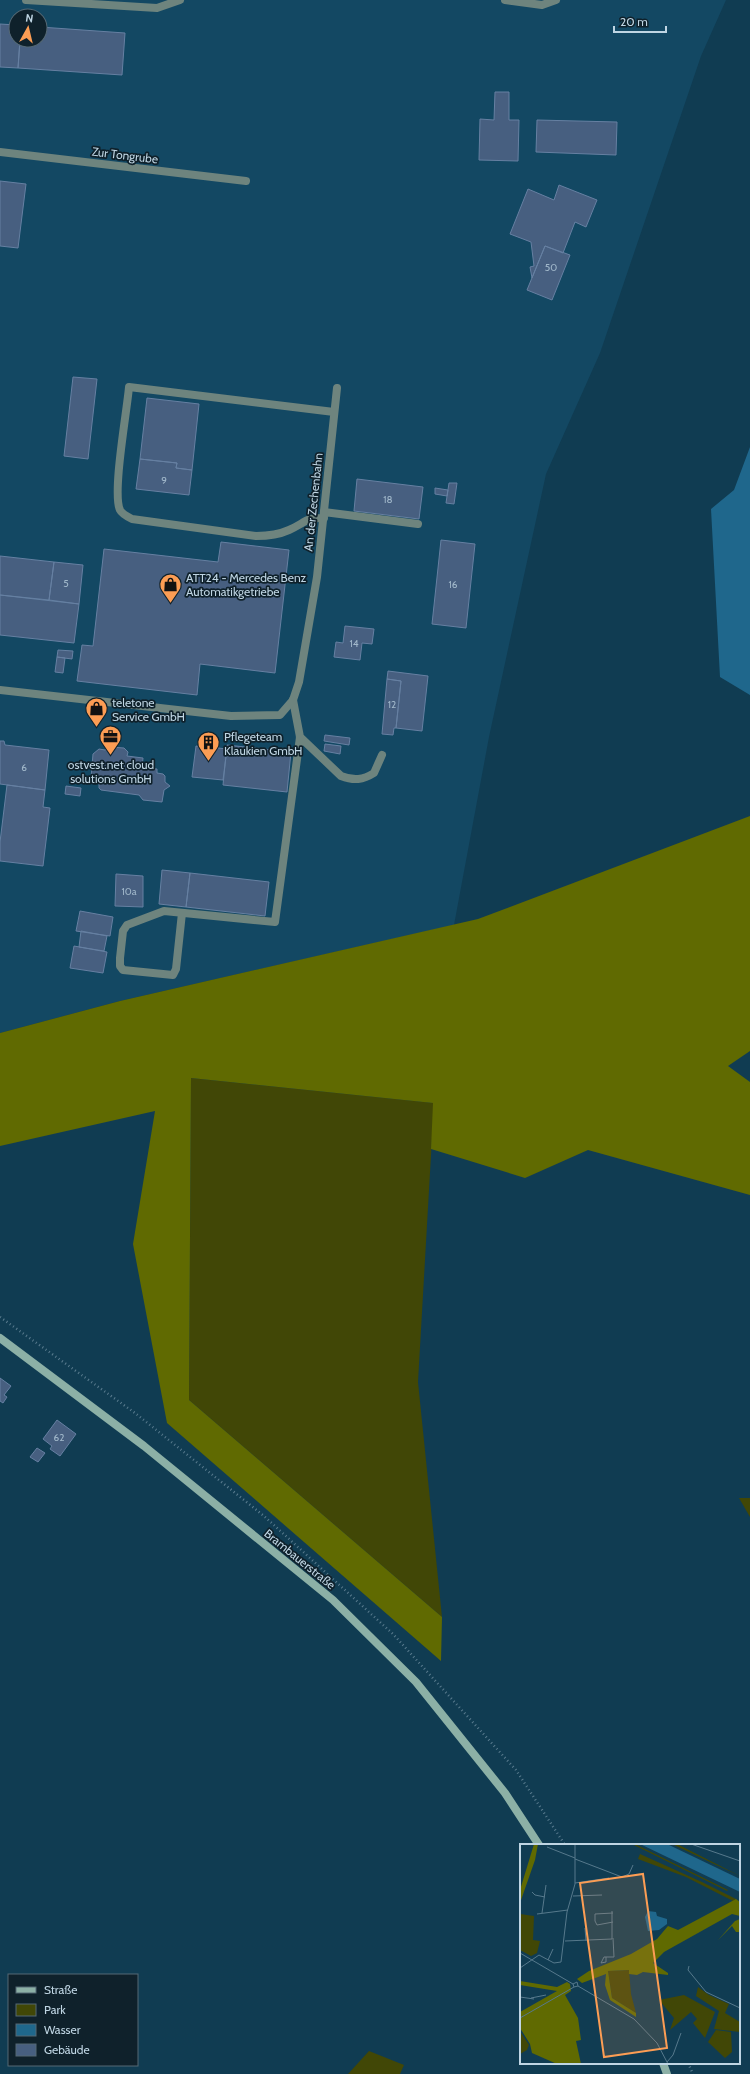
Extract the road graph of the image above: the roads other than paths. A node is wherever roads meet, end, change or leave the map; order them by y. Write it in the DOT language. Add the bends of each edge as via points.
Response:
graph roads {
  1 [pos="26,0"];
  2 [pos="180,0"];
  3 [pos="505,0"];
  4 [pos="556,0"];
  5 [pos="0,152"];
  6 [pos="246,181"];
  7 [pos="337,388"];
  8 [pos="334,412"];
  9 [pos="324,515"];
  10 [pos="418,524"];
  11 [pos="0,690"];
  12 [pos="293,700"];
  13 [pos="300,737"];
  14 [pos="382,755"];
  15 [pos="182,913"];
  16 [pos="0,1338"];
  17 [pos="538,1844"];
  18 [pos="663,2064"];
  19 [pos="667,2074"];
  1 -- 2 [label="street" via="157,8"];
  3 -- 4 [label="street" via="542,5"];
  5 -- 6 [label="street, Zur Tongrube"];
  7 -- 8 [label="street, An der Zechenbahn"];
  8 -- 9 [label="street, An der Zechenbahn"];
  8 -- 9 [label="street" via="129,387 119,473 117,500 121,512 132,519 256,536 273,536 290,530 312,517"];
  9 -- 10 [label="street"];
  9 -- 12 [label="street, An der Zechenbahn" via="317,577 299,682"];
  11 -- 12 [label="street, An der Zechenbahn" via="231,716 280,715"];
  12 -- 13 [label="street"];
  13 -- 14 [label="street" via="341,776 350,779 360,780 374,773"];
  13 -- 15 [label="street" via="275,922"];
  15 -- 15 [label="street" via="164,911 127,925 123,931 120,958 123,970 173,975 176,970"];
  16 -- 17 [label="main road, Brambauerstraße" via="144,1446 333,1600 416,1682 505,1794"];
  18 -- 19 [label="main road"];
}
